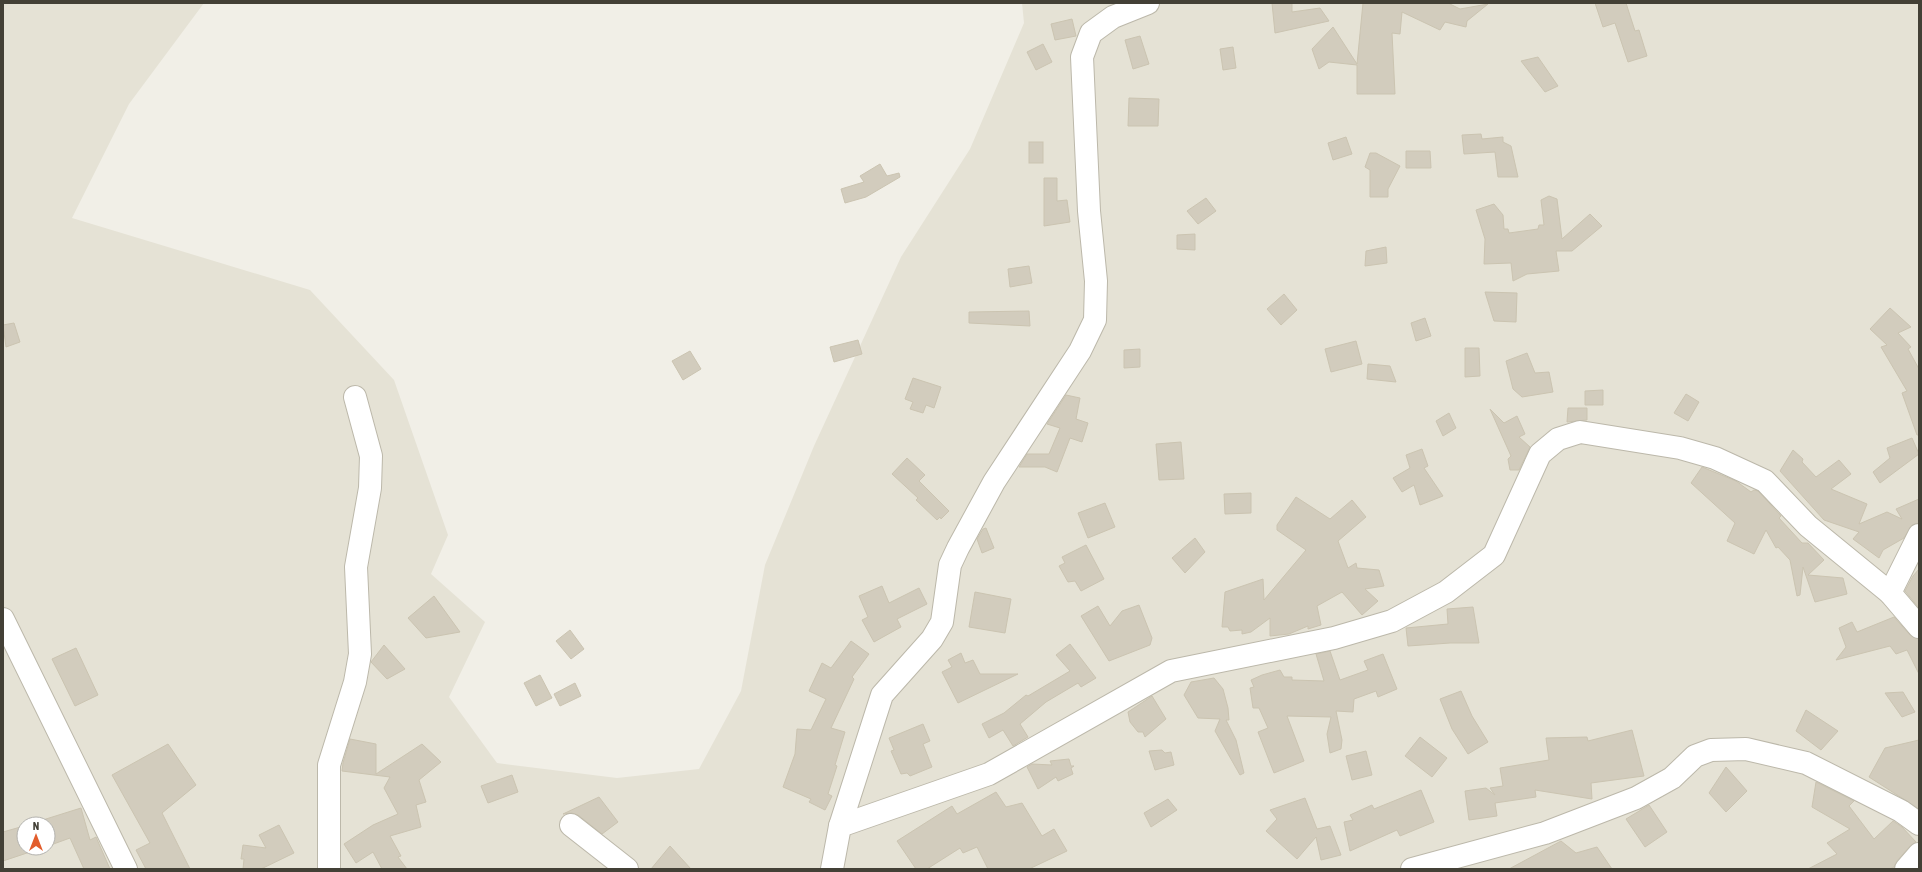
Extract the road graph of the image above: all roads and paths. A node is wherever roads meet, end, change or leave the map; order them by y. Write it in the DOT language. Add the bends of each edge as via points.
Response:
graph roads {
  1 [pos="1148,3"];
  2 [pos="354,397"];
  3 [pos="1919,534"];
  4 [pos="1890,593"];
  5 [pos="3,619"];
  6 [pos="1919,627"];
  7 [pos="1919,824"];
  8 [pos="571,825"];
  9 [pos="840,826"];
  10 [pos="1919,854"];
  11 [pos="126,869"];
  12 [pos="329,869"];
  13 [pos="627,869"];
  14 [pos="832,869"];
  15 [pos="1412,869"];
  16 [pos="1906,869"];
  1 -- 9 [label="street" via="1113,17 1091,34 1082,57 1089,211 1096,281 1095,320 1080,351 994,482 958,548 950,565 942,622 932,639 882,695"];
  2 -- 12 [label="street" via="370,456 370,488 356,567 360,654 355,682 329,765"];
  3 -- 4 [label="street"];
  4 -- 6 [label="street"];
  4 -- 9 [label="street" via="1808,526 1765,481 1715,458 1680,448 1580,432 1558,439 1540,454 1494,554 1446,592 1392,621 1334,638 1171,671 988,774"];
  5 -- 11 [label="street"];
  7 -- 15 [label="street" via="1901,811 1806,763 1746,749 1711,750 1695,756 1672,778 1636,798 1545,833"];
  8 -- 13 [label="street"];
  9 -- 14 [label="street"];
  10 -- 16 [label="street"];
}
